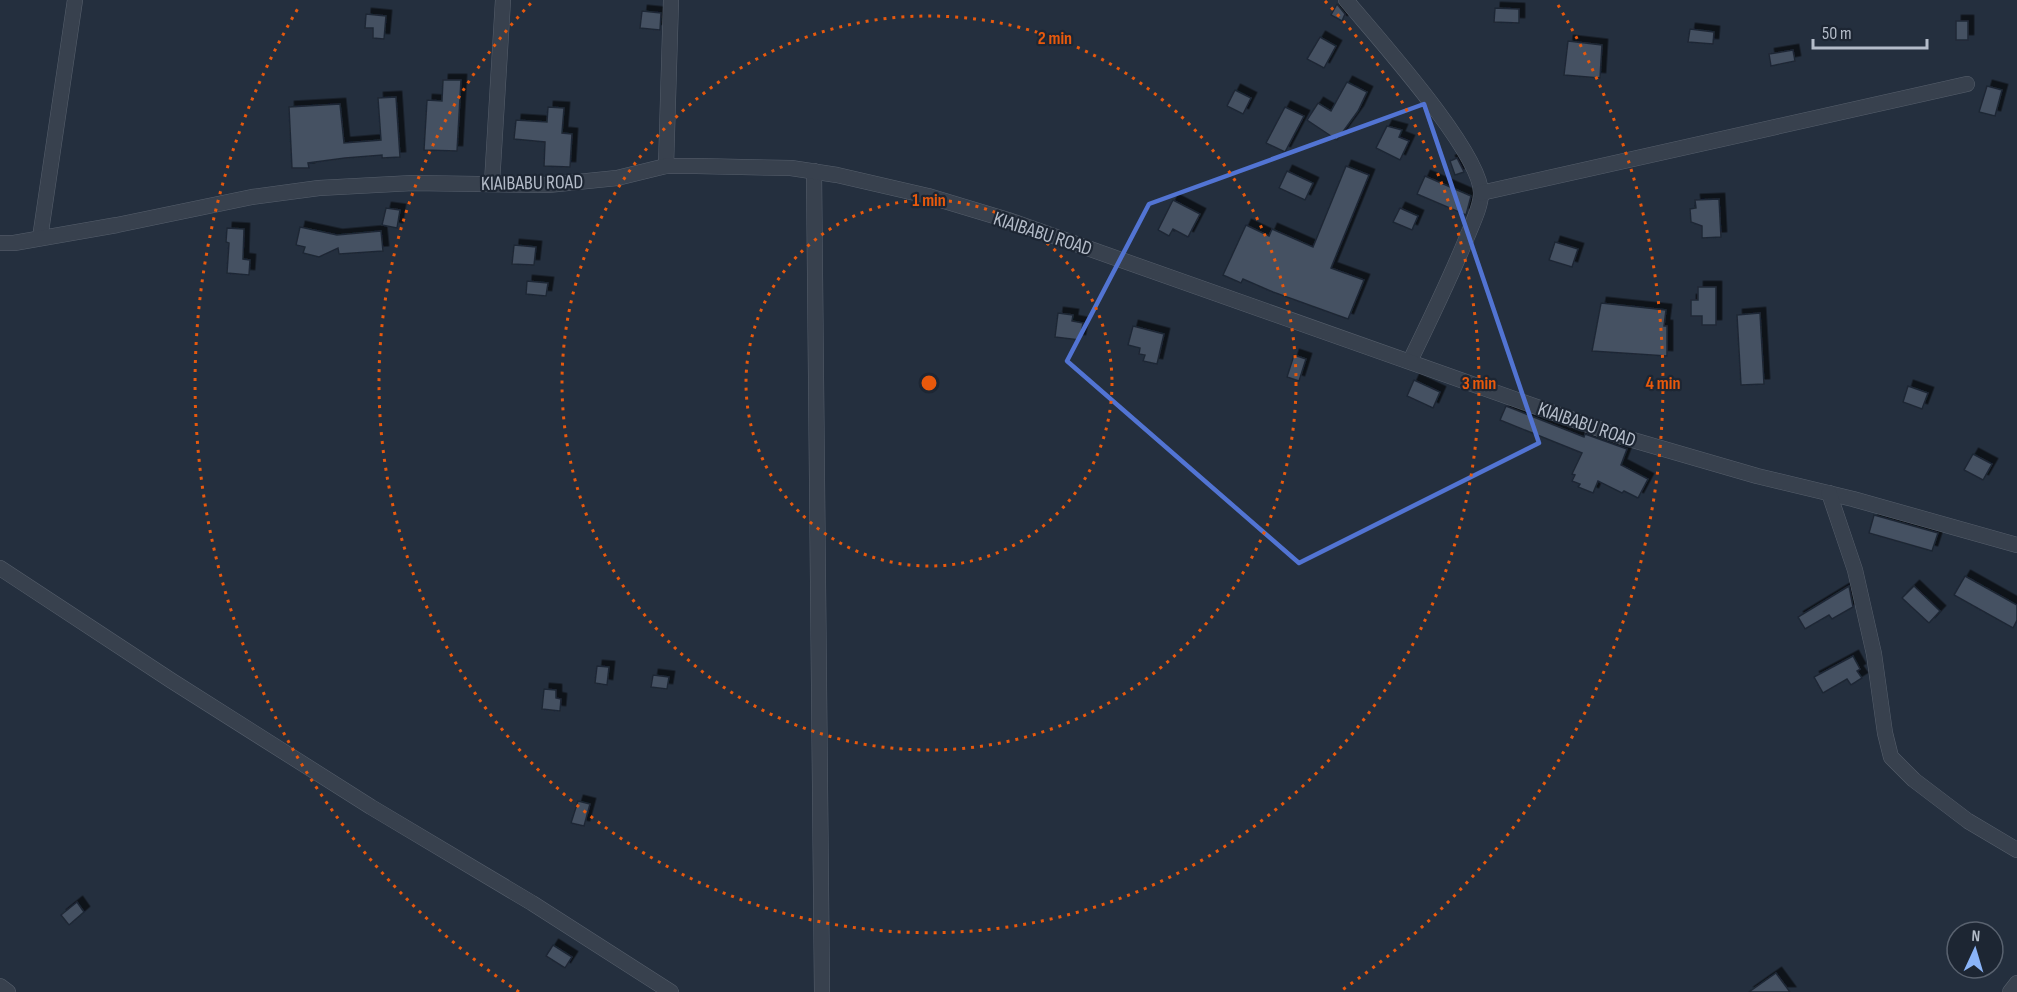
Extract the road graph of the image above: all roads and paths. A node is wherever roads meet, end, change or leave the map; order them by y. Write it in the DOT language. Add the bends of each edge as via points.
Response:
graph roads {
  1 [pos="75,0"];
  2 [pos="503,0"];
  3 [pos="671,0"];
  4 [pos="1346,0"];
  5 [pos="1966,84"];
  6 [pos="666,166"];
  7 [pos="814,171"];
  8 [pos="492,183"];
  9 [pos="1481,193"];
  10 [pos="40,238"];
  11 [pos="0,243"];
  12 [pos="1410,361"];
  13 [pos="1829,493"];
  14 [pos="2017,544"];
  15 [pos="0,568"];
  16 [pos="2017,850"];
  17 [pos="2017,982"];
  18 [pos="0,987"];
  19 [pos="8,992"];
  20 [pos="671,992"];
  21 [pos="822,992"];
  22 [pos="2010,992"];
  1 -- 10 [label="street"];
  2 -- 8 [label="street"];
  3 -- 6 [label="street"];
  4 -- 9 [label="street" via="1422,90 1476,174"];
  5 -- 9 [label="street"];
  6 -- 7 [label="street, KIAIBABU ROAD"];
  6 -- 8 [label="street, KIAIBABU ROAD" via="617,178 548,185"];
  7 -- 12 [label="street, KIAIBABU ROAD" via="897,188 1000,218"];
  7 -- 21 [label="street"];
  8 -- 10 [label="street, KIAIBABU ROAD" via="319,188"];
  9 -- 12 [label="street" via="1460,252"];
  10 -- 11 [label="street, KIAIBABU ROAD"];
  12 -- 13 [label="street, KIAIBABU ROAD" via="1619,436"];
  13 -- 14 [label="street, KIAIBABU ROAD"];
  13 -- 16 [label="street" via="1855,570 1891,757 1968,821"];
  15 -- 20 [label="street" via="331,782"];
  17 -- 22 [label="street"];
  18 -- 19 [label="street"];
}
